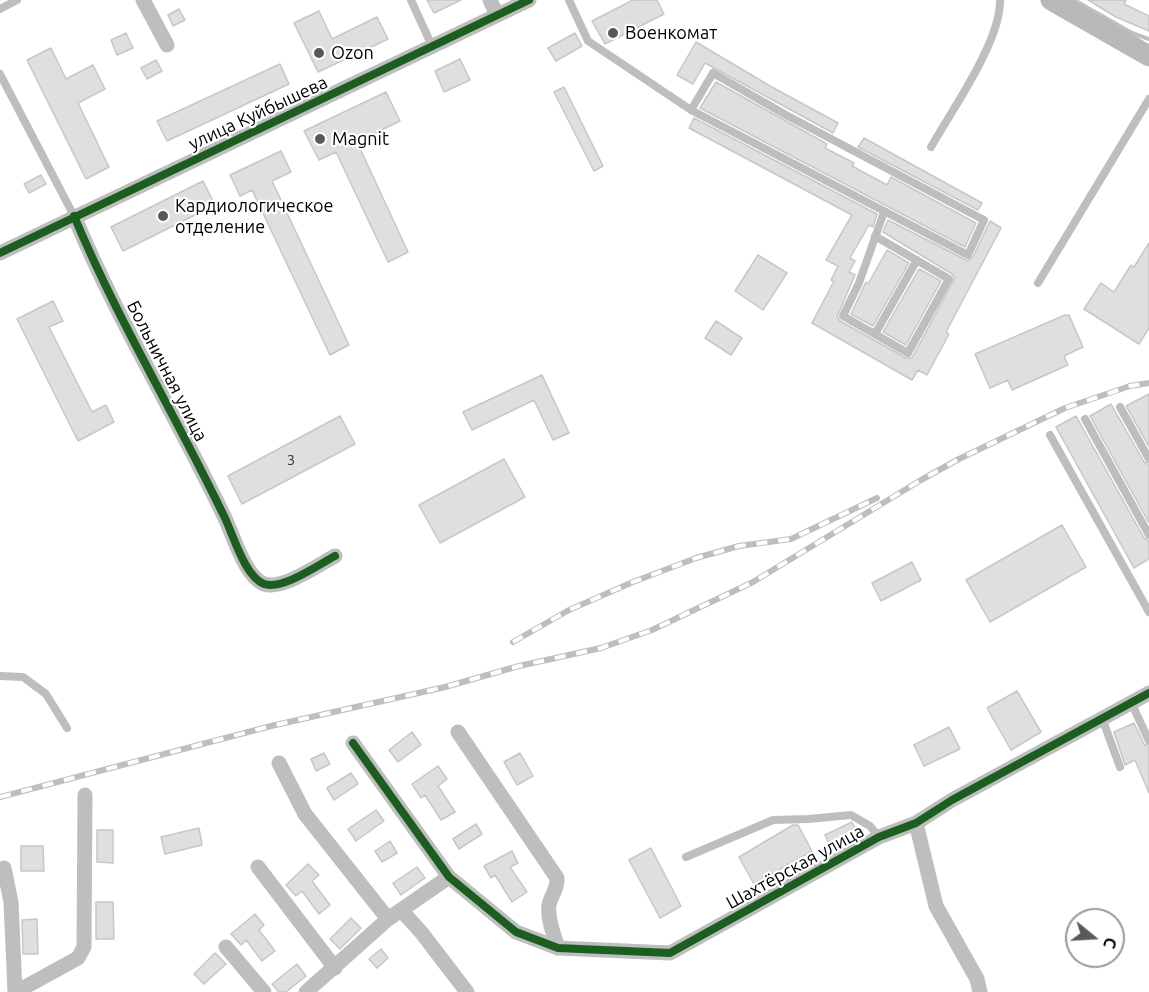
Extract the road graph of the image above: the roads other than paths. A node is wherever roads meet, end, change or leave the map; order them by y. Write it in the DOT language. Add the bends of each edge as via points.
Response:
graph roads {
  1 [pos="17,0"];
  2 [pos="143,0"];
  3 [pos="411,0"];
  4 [pos="490,0"];
  5 [pos="529,0"];
  6 [pos="569,0"];
  7 [pos="1000,0"];
  8 [pos="1051,0"];
  9 [pos="0,9"];
  10 [pos="497,15"];
  11 [pos="167,45"];
  12 [pos="432,46"];
  13 [pos="1149,56"];
  14 [pos="0,74"];
  15 [pos="1149,99"];
  16 [pos="691,110"];
  17 [pos="931,147"];
  18 [pos="884,212"];
  19 [pos="74,216"];
  20 [pos="875,236"];
  21 [pos="0,253"];
  22 [pos="917,260"];
  23 [pos="1038,283"];
  24 [pos="875,334"];
  25 [pos="1120,406"];
  26 [pos="1085,419"];
  27 [pos="1050,435"];
  28 [pos="1149,459"];
  29 [pos="1149,535"];
  30 [pos="335,556"];
  31 [pos="1149,612"];
  32 [pos="0,676"];
  33 [pos="1149,693"];
  34 [pos="1131,702"];
  35 [pos="1102,718"];
  36 [pos="67,728"];
  37 [pos="458,732"];
  38 [pos="1149,741"];
  39 [pos="353,743"];
  40 [pos="279,763"];
  41 [pos="1120,767"];
  42 [pos="85,795"];
  43 [pos="916,823"];
  44 [pos="879,837"];
  45 [pos="686,858"];
  46 [pos="258,867"];
  47 [pos="4,868"];
  48 [pos="449,877"];
  49 [pos="395,915"];
  50 [pos="226,947"];
  51 [pos="558,948"];
  52 [pos="335,968"];
  53 [pos="15,992"];
  54 [pos="264,992"];
  55 [pos="306,992"];
  56 [pos="467,992"];
  57 [pos="980,992"];
  1 -- 9 [label="lane"];
  2 -- 11 [label="street"];
  3 -- 12 [label="lane"];
  4 -- 10 [label="street"];
  5 -- 10 [label="street, улица Куйбышева"];
  6 -- 16 [label="lane" via="588,41"];
  7 -- 17 [label="lane" via="991,43"];
  8 -- 13 [label="street"];
  10 -- 12 [label="street, улица Куйбышева"];
  12 -- 19 [label="street, улица Куйбышева"];
  14 -- 19 [label="lane"];
  15 -- 23 [label="lane"];
  16 -- 18 [label="lane"];
  16 -- 18 [label="lane" via="713,73 984,220 968,255"];
  18 -- 20 [label="lane"];
  19 -- 21 [label="street, улица Куйбышева"];
  19 -- 30 [label="street, Больничная улица" via="252,576 265,584 282,584"];
  20 -- 22 [label="lane"];
  20 -- 24 [label="lane" via="843,316"];
  22 -- 24 [label="lane"];
  22 -- 24 [label="lane" via="948,279 908,353"];
  25 -- 28 [label="lane"];
  26 -- 29 [label="lane"];
  27 -- 31 [label="lane"];
  32 -- 36 [label="lane" via="23,677 46,694"];
  33 -- 34 [label="street, Шахтёрская улица"];
  34 -- 35 [label="street, Шахтёрская улица"];
  34 -- 38 [label="lane"];
  35 -- 41 [label="lane"];
  35 -- 43 [label="street, Шахтёрская улица"];
  37 -- 51 [label="street" via="557,878 549,904"];
  39 -- 48 [label="street, Шахтёрская улица"];
  40 -- 49 [label="street" via="305,814"];
  42 -- 53 [label="street" via="84,947 78,958"];
  43 -- 44 [label="street, Шахтёрская улица"];
  43 -- 57 [label="street" via="936,906 977,979"];
  44 -- 45 [label="lane" via="870,826 851,815 773,820"];
  44 -- 51 [label="street, Шахтёрская улица" via="670,953"];
  46 -- 52 [label="street"];
  47 -- 53 [label="street" via="11,902"];
  48 -- 49 [label="street"];
  48 -- 51 [label="street, Шахтёрская улица" via="516,932"];
  49 -- 52 [label="street"];
  49 -- 56 [label="street" via="421,932"];
  50 -- 54 [label="street"];
  52 -- 55 [label="street"];
}
